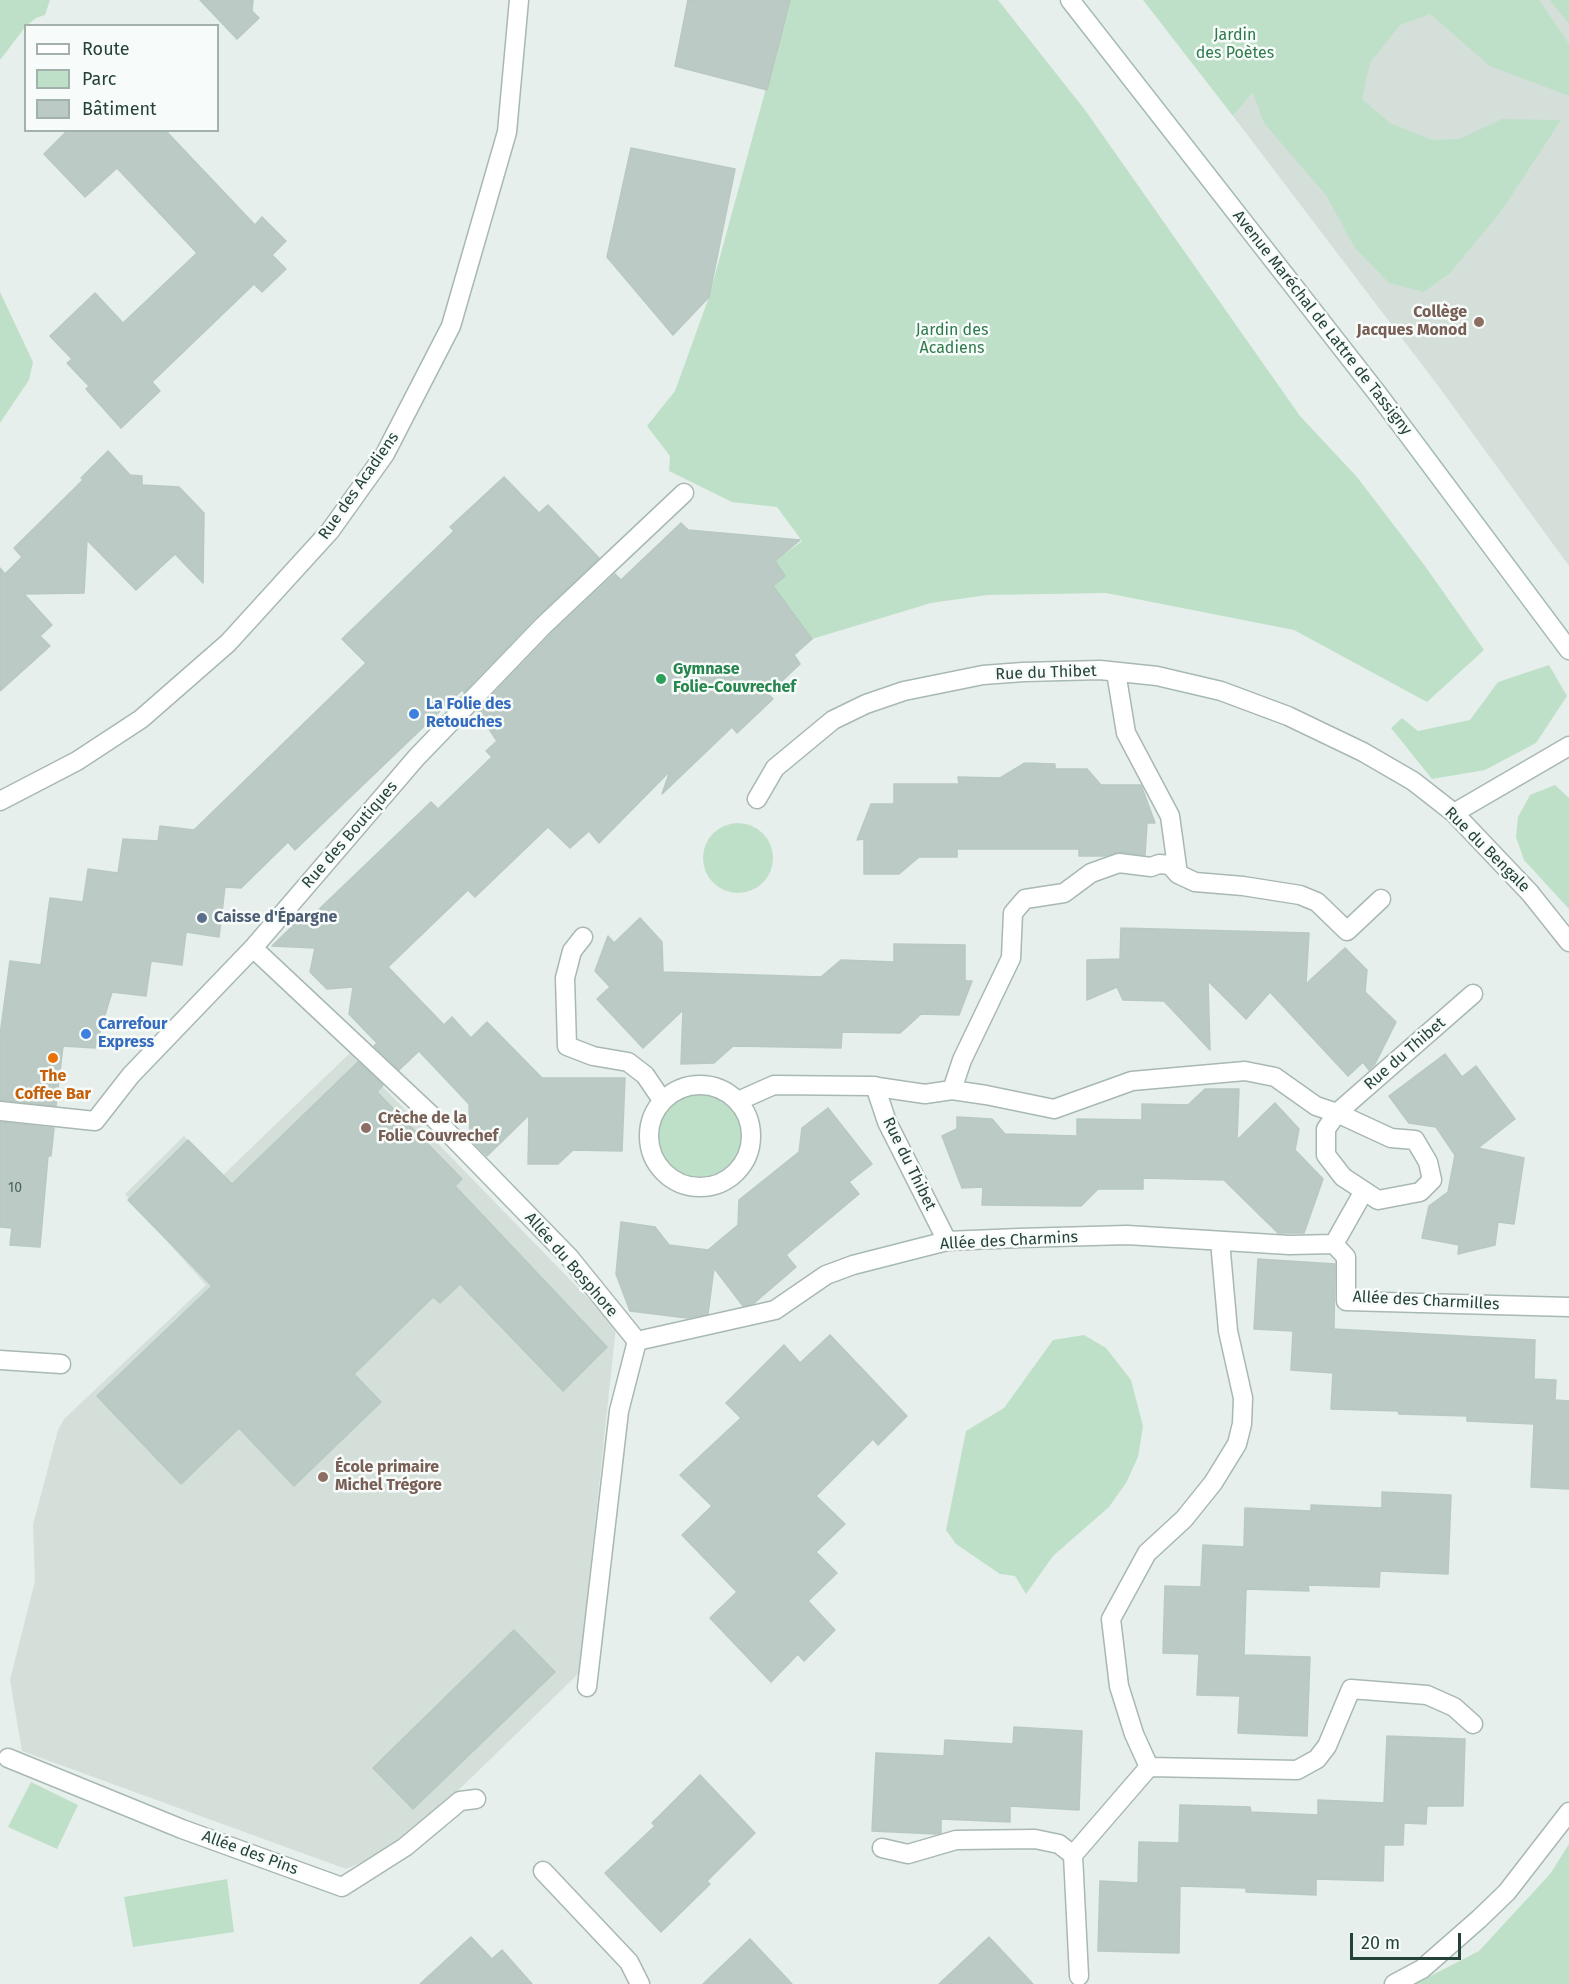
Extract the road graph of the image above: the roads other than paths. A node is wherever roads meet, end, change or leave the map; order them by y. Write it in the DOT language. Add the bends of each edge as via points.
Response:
graph roads {
  1 [pos="519,0"];
  2 [pos="1070,0"];
  3 [pos="684,493"];
  4 [pos="1569,650"];
  5 [pos="1116,672"];
  6 [pos="1569,746"];
  7 [pos="1363,752"];
  8 [pos="758,800"];
  9 [pos="0,801"];
  10 [pos="1454,813"];
  11 [pos="1178,874"];
  12 [pos="1381,899"];
  13 [pos="584,938"];
  14 [pos="1569,942"];
  15 [pos="253,948"];
  16 [pos="1473,994"];
  17 [pos="875,1086"];
  18 [pos="952,1090"];
  19 [pos="662,1100"];
  20 [pos="738,1101"];
  21 [pos="0,1111"];
  22 [pos="1337,1113"];
  23 [pos="1364,1191"];
  24 [pos="1220,1241"];
  25 [pos="947,1242"];
  26 [pos="1334,1245"];
  27 [pos="1569,1306"];
  28 [pos="637,1341"];
  29 [pos="0,1360"];
  30 [pos="62,1364"];
  31 [pos="587,1687"];
  32 [pos="1473,1724"];
  33 [pos="8,1758"];
  34 [pos="1149,1767"];
  35 [pos="476,1798"];
  36 [pos="1569,1812"];
  37 [pos="882,1848"];
  38 [pos="1073,1854"];
  39 [pos="543,1871"];
  40 [pos="1079,1976"];
  41 [pos="639,1984"];
  42 [pos="1394,1984"];
  1 -- 9 [label="street, Rue des Acadiens" via="507,132 451,326 385,454 330,531 228,642 141,719 77,761"];
  2 -- 4 [label="street, Avenue Maréchal de Lattre de Tassigny" via="1377,393"];
  3 -- 15 [label="street, Rue des Boutiques" via="543,626 416,758"];
  5 -- 7 [label="street, Rue du Thibet" via="1157,676 1221,691 1288,716"];
  5 -- 8 [label="street, Rue du Thibet" via="1061,670 983,675 932,684 866,704 833,720 800,745 775,768"];
  5 -- 11 [label="street" via="1126,733 1170,816"];
  6 -- 10 [label="street"];
  7 -- 10 [label="street, Rue du Bengale" via="1413,781"];
  10 -- 14 [label="street, Rue du Bengale" via="1530,893"];
  11 -- 12 [label="street" via="1195,882 1300,895 1317,902 1347,931"];
  11 -- 18 [label="street" via="1170,865 1119,864 1091,873 1064,893 1025,899 1013,913 1011,958 962,1060"];
  13 -- 19 [label="street" via="572,951 565,978 567,1046 593,1056 628,1062 645,1075"];
  15 -- 21 [label="street, Rue des Boutiques" via="131,1074 95,1121"];
  15 -- 28 [label="street, Allée du Bosphore" via="439,1124 569,1257"];
  16 -- 22 [label="street, Rue du Thibet"];
  17 -- 18 [label="street, Rue du Thibet" via="925,1094"];
  17 -- 20 [label="street, Rue du Thibet" via="774,1085"];
  17 -- 25 [label="street, Rue du Thibet" via="887,1122"];
  18 -- 22 [label="street, Rue du Thibet" via="1054,1109 1132,1081 1245,1071 1275,1077 1316,1106"];
  19 -- 20 [label="street" via="692,1084 724,1090"];
  19 -- 20 [label="street" via="650,1123 649,1147 659,1168 675,1182 691,1187 710,1187 733,1176 746,1160 751,1128"];
  22 -- 23 [label="street, Rue du Thibet" via="1326,1129 1326,1155 1343,1177"];
  22 -- 23 [label="street, Rue du Thibet" via="1391,1138 1415,1140 1428,1162 1432,1180 1420,1192 1378,1200"];
  23 -- 26 [label="street"];
  24 -- 25 [label="street, Allée des Charmins" via="1127,1235"];
  24 -- 26 [label="street"];
  24 -- 34 [label="street" via="1228,1331 1243,1398 1237,1444 1184,1520 1148,1553 1111,1619 1119,1686"];
  25 -- 28 [label="street, Allée des Charmins" via="825,1275 775,1310"];
  26 -- 27 [label="street, Allée des Charmilles" via="1346,1257 1346,1301"];
  28 -- 31 [label="street" via="619,1411"];
  29 -- 30 [label="street"];
  32 -- 34 [label="street" via="1454,1707 1427,1695 1351,1689 1327,1746 1317,1759 1297,1770"];
  33 -- 35 [label="street, Allée des Pins" via="182,1829 342,1887 405,1847 460,1801"];
  34 -- 38 [label="street"];
  36 -- 42 [label="street" via="1507,1892 1422,1969"];
  37 -- 38 [label="street" via="908,1854 956,1840 1035,1839 1059,1844"];
  38 -- 40 [label="street"];
  39 -- 41 [label="street" via="628,1962"];
}
